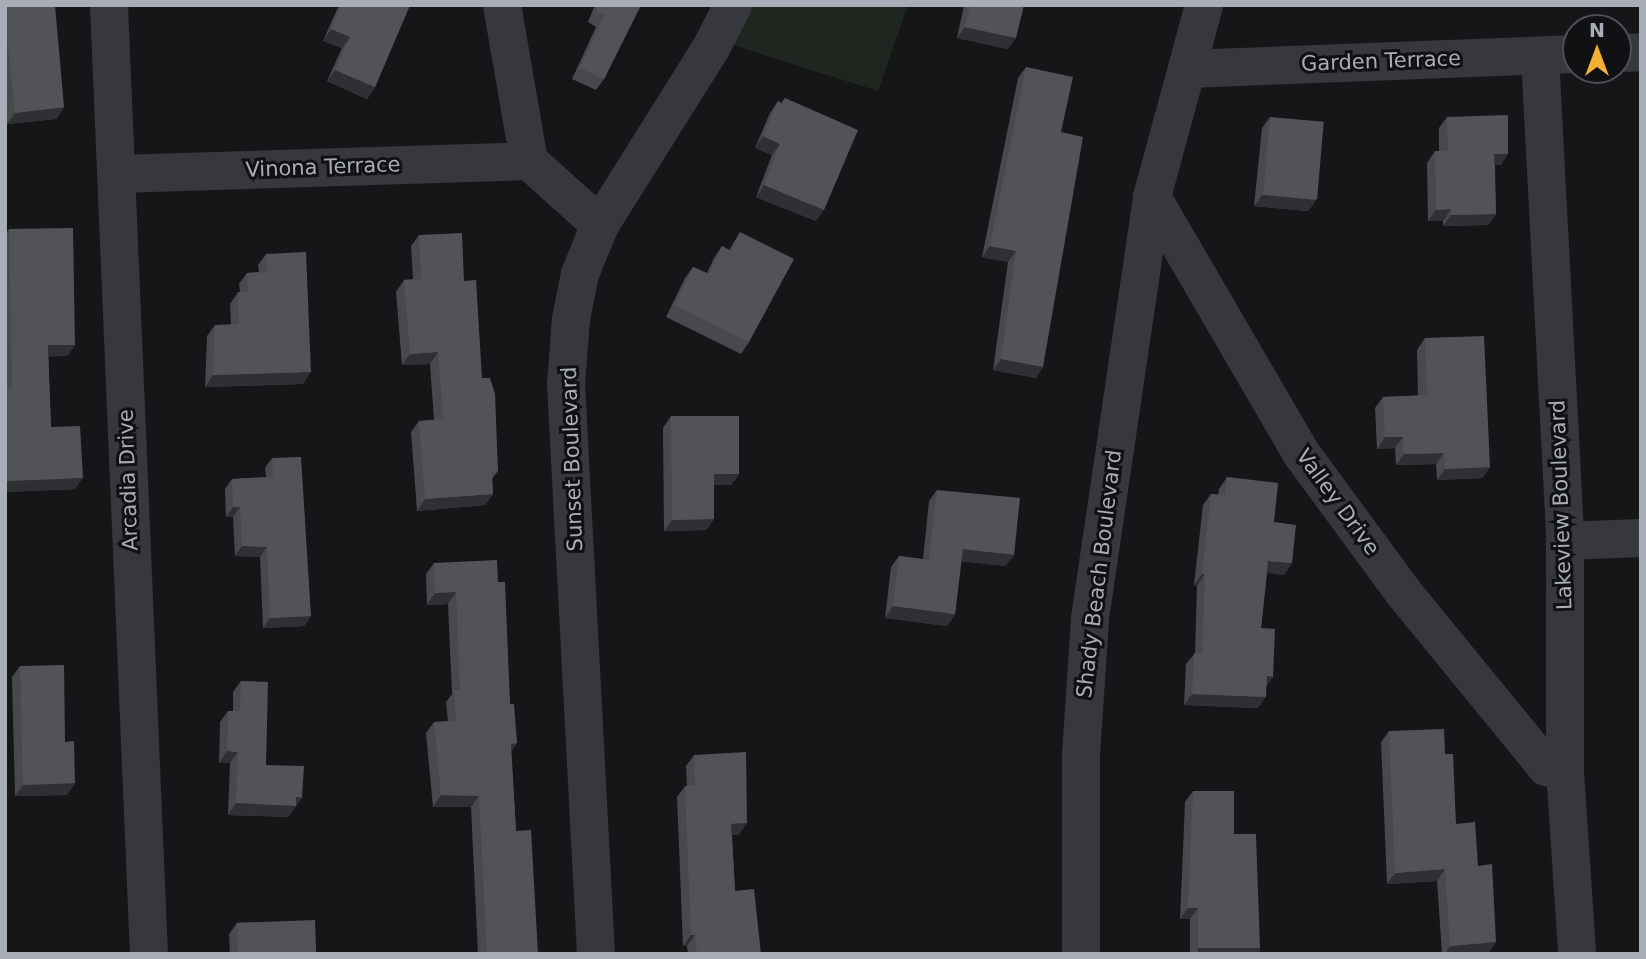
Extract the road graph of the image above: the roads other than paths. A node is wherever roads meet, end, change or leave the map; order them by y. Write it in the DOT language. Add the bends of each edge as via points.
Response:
graph roads {
  1 [pos="109,5"];
  2 [pos="502,5"];
  3 [pos="733,5"];
  4 [pos="1204,5"];
  5 [pos="1558,55"];
  6 [pos="1187,69"];
  7 [pos="529,161"];
  8 [pos="118,174"];
  9 [pos="1152,197"];
  10 [pos="600,225"];
  11 [pos="1641,538"];
  12 [pos="1565,541"];
  13 [pos="1565,771"];
  14 [pos="149,954"];
  15 [pos="596,954"];
  16 [pos="1081,954"];
  17 [pos="1577,954"];
  1 -- 8 [label="street, Arcadia Drive"];
  2 -- 7 [label="street"];
  3 -- 10 [label="street, Sunset Boulevard"];
  4 -- 6 [label="street"];
  5 -- 6 [label="street, Garden Terrace"];
  5 -- 12 [label="street, Lakeview Boulevard"];
  6 -- 9 [label="street, Shady Beach Boulevard"];
  7 -- 8 [label="street, Vinona Terrace"];
  7 -- 10 [label="street"];
  8 -- 14 [label="street, Arcadia Drive"];
  9 -- 13 [label="street, Valley Drive" via="1301,453 1403,592 1546,767"];
  9 -- 16 [label="street, Shady Beach Boulevard" via="1090,618 1081,755"];
  10 -- 15 [label="street, Sunset Boulevard" via="580,274 566,384"];
  11 -- 12 [label="street"];
  12 -- 13 [label="street, Lakeview Boulevard"];
  13 -- 17 [label="street, Lakeview Boulevard"];
}
